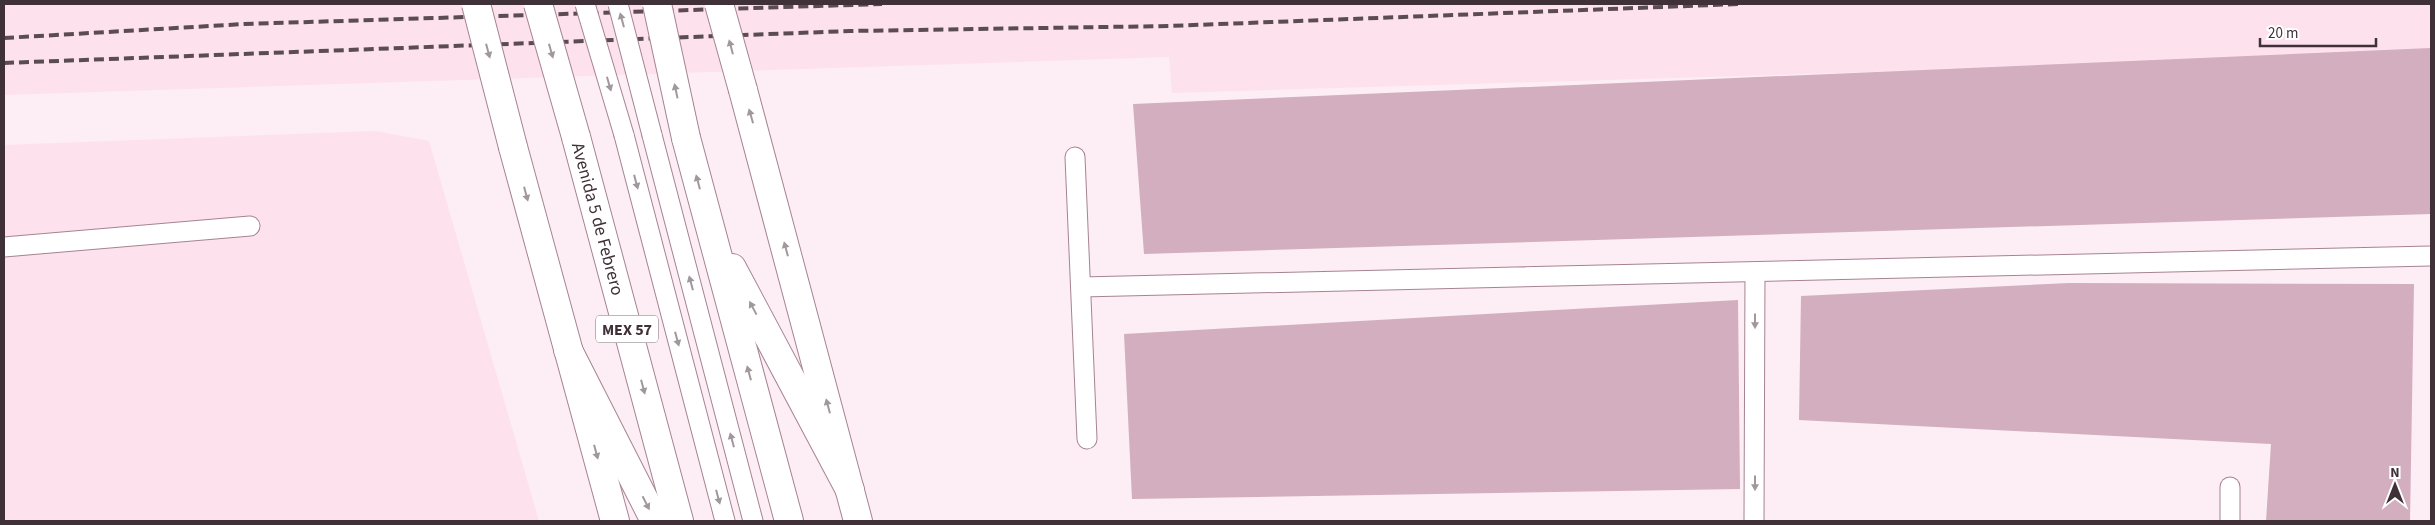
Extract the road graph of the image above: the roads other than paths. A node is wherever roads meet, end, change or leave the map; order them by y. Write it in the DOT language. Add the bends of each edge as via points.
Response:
graph roads {
  1 [pos="476,4"];
  2 [pos="538,4"];
  3 [pos="585,4"];
  4 [pos="618,4"];
  5 [pos="657,4"];
  6 [pos="719,4"];
  7 [pos="1075,157"];
  8 [pos="709,224"];
  9 [pos="250,226"];
  10 [pos="4,247"];
  11 [pos="2431,256"];
  12 [pos="1755,272"];
  13 [pos="1081,287"];
  14 [pos="568,350"];
  15 [pos="1087,439"];
  16 [pos="2230,487"];
  17 [pos="850,490"];
  18 [pos="615,521"];
  19 [pos="655,521"];
  20 [pos="679,521"];
  21 [pos="725,521"];
  22 [pos="753,521"];
  23 [pos="789,521"];
  24 [pos="858,521"];
  25 [pos="1754,521"];
  26 [pos="2230,521"];
  1 -- 14 [label="main road, one-way, bridge"];
  2 -- 20 [label="main road, Avenida 5 de Febrero / MEX 57, one-way, bridge"];
  3 -- 21 [label="lane, one-way, bridge" via="624,135"];
  22 -- 4 [label="lane, one-way, bridge"];
  8 -- 5 [label="main road, one-way, bridge" via="686,138"];
  17 -- 6 [label="main road, one-way, bridge"];
  7 -- 13 [label="lane"];
  17 -- 8 [label="main road, one-way"];
  23 -- 8 [label="main road, one-way"];
  9 -- 10 [label="lane"];
  11 -- 12 [label="lane"];
  12 -- 13 [label="lane"];
  12 -- 25 [label="lane, one-way"];
  13 -- 15 [label="lane"];
  14 -- 18 [label="main road, one-way"];
  14 -- 19 [label="main road, one-way"];
  16 -- 26 [label="lane"];
  17 -- 24 [label="main road"];
}
